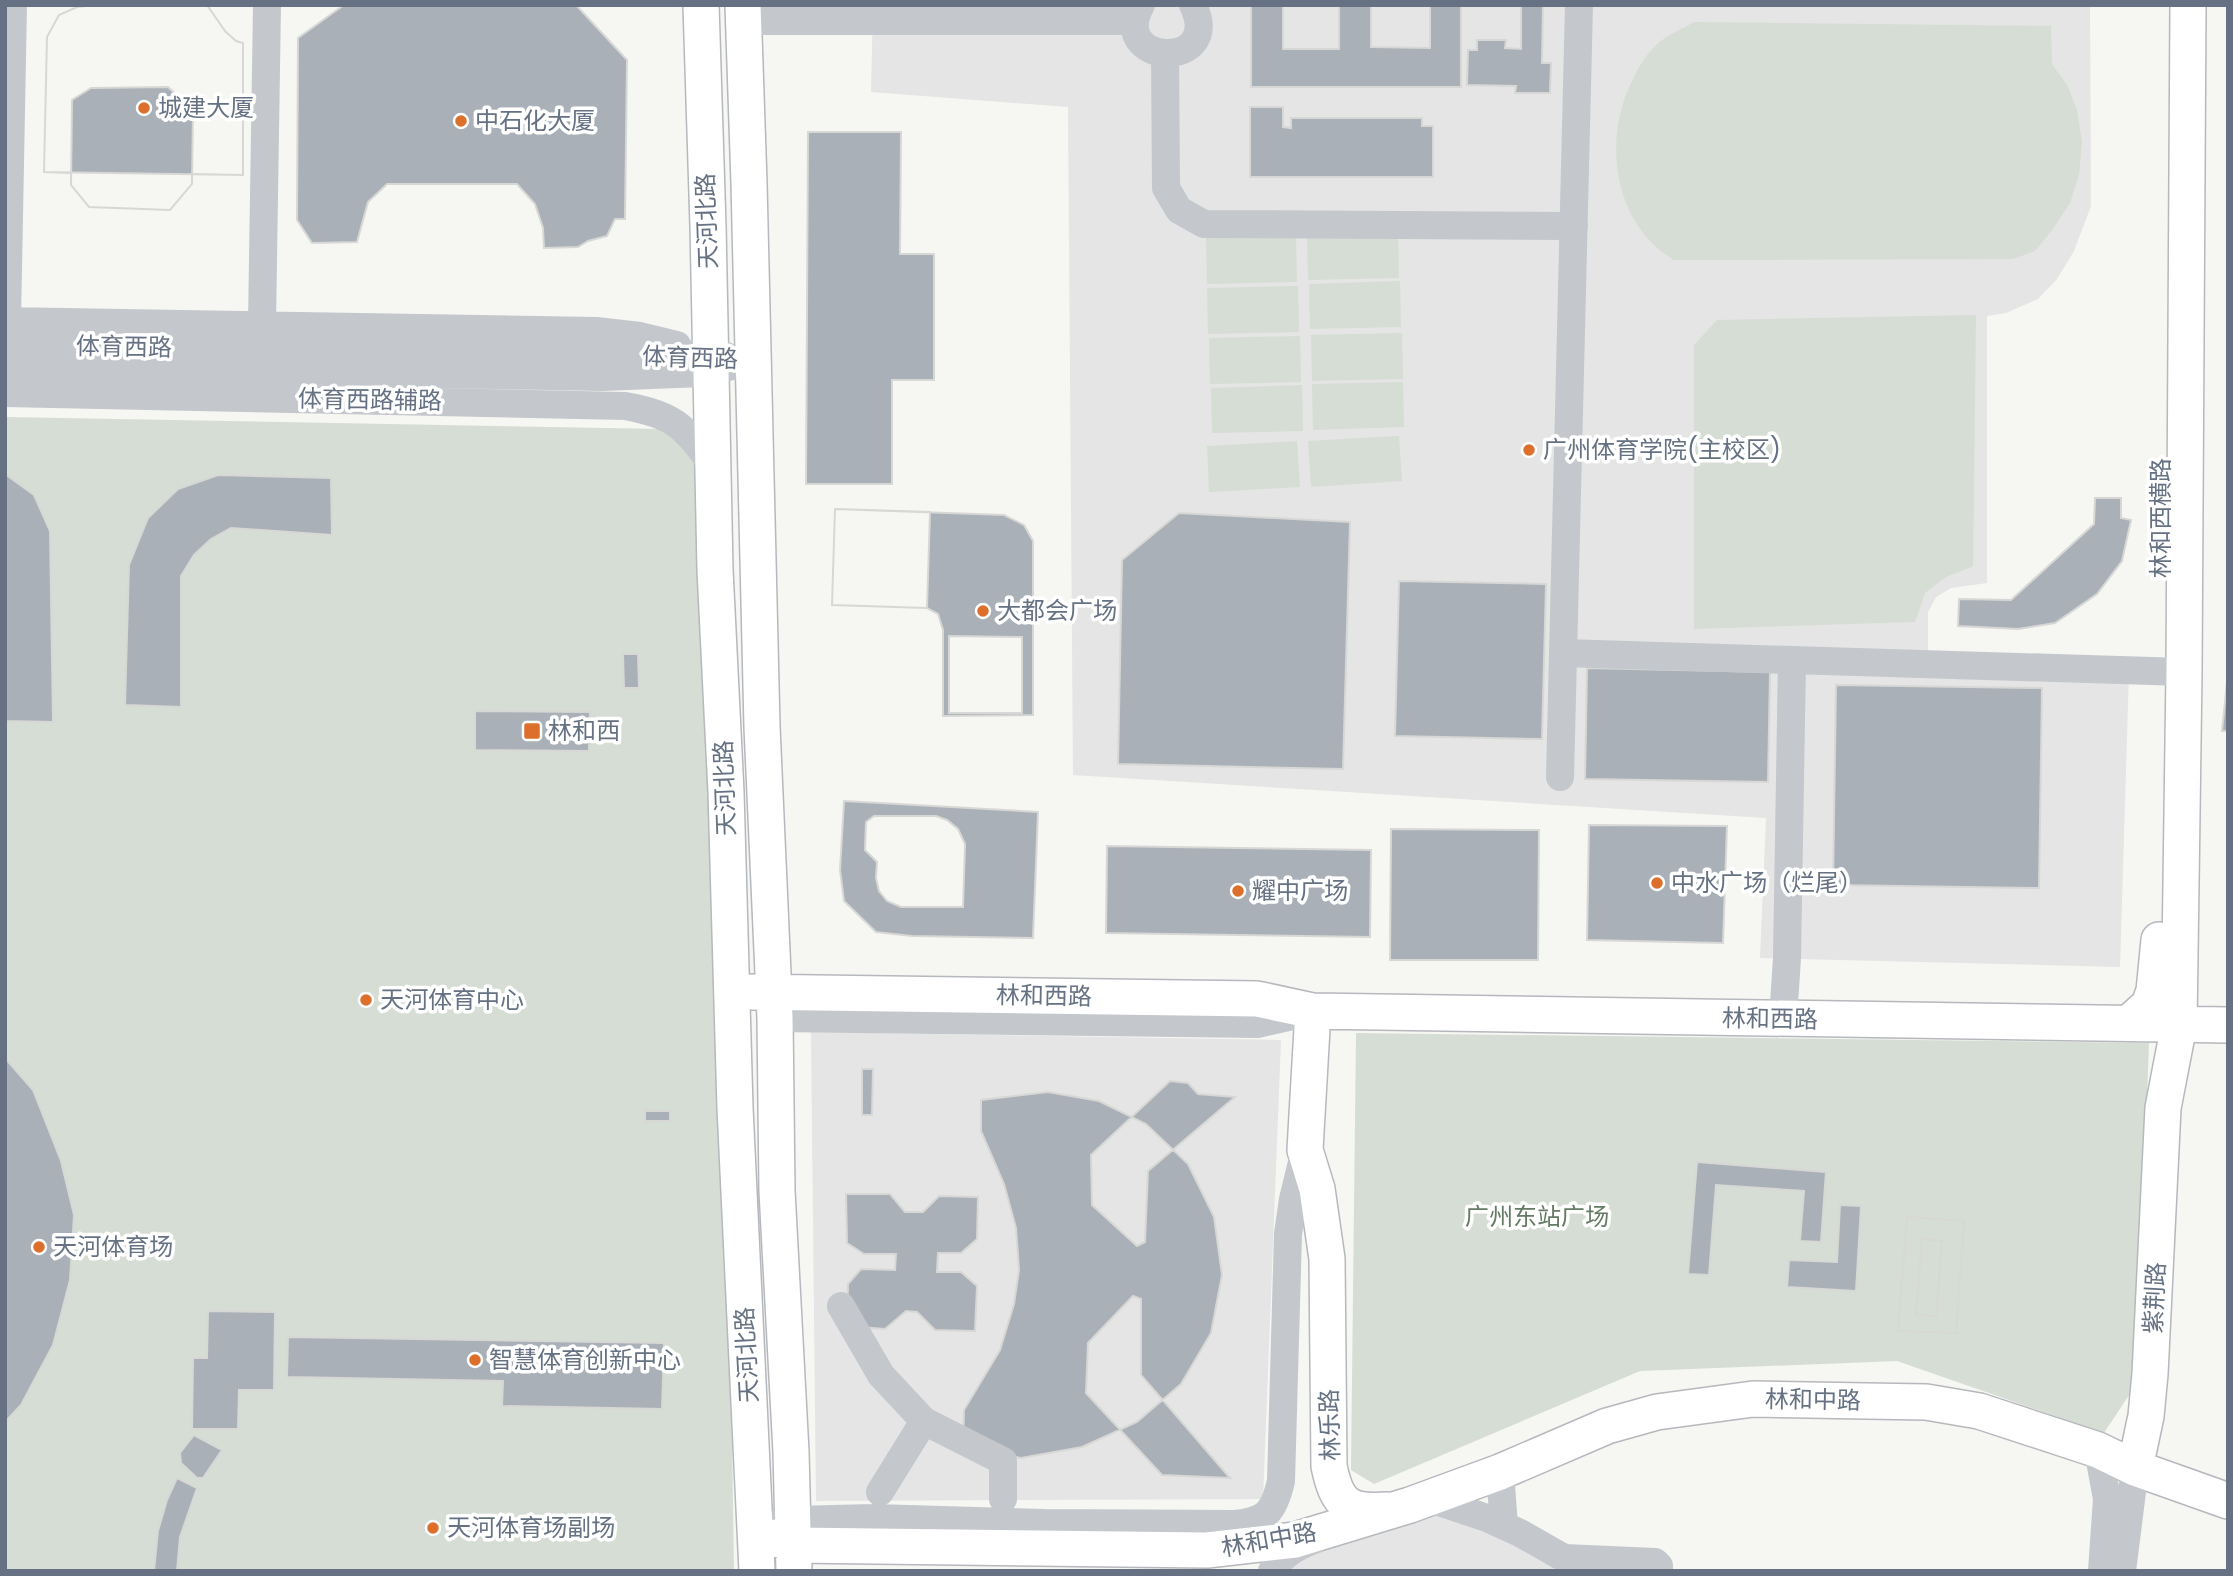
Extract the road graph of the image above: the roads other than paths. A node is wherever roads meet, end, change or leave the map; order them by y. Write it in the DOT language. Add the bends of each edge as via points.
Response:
graph roads {
  1 [pos="13,5"];
  2 [pos="267,5"];
  3 [pos="701,5"];
  4 [pos="1193,5"];
  5 [pos="1579,5"];
  6 [pos="2164,5"];
  7 [pos="2188,5"];
  8 [pos="743,13"];
  9 [pos="1138,13"];
  10 [pos="1165,54"];
  11 [pos="750,225"];
  12 [pos="708,226"];
  13 [pos="1574,226"];
  14 [pos="262,324"];
  15 [pos="6,329"];
  16 [pos="752,360"];
  17 [pos="711,363"];
  18 [pos="5,366"];
  19 [pos="88,382"];
  20 [pos="5,393"];
  21 [pos="712,464"];
  22 [pos="1563,653"];
  23 [pos="1792,660"];
  24 [pos="2172,672"];
  25 [pos="1560,777"];
  26 [pos="732,992"];
  27 [pos="774,1005"];
  28 [pos="1313,1012"];
  29 [pos="1783,1019"];
  30 [pos="2130,1022"];
  31 [pos="2179,1025"];
  32 [pos="2228,1025"];
  33 [pos="1305,1150"];
  34 [pos="841,1306"];
  35 [pos="924,1421"];
  36 [pos="2098,1450"];
  37 [pos="2135,1468"];
  38 [pos="1500,1472"];
  39 [pos="880,1492"];
  40 [pos="1003,1499"];
  41 [pos="2228,1502"];
  42 [pos="1412,1503"];
  43 [pos="1235,1524"];
  44 [pos="1504,1526"];
  45 [pos="756,1531"];
  46 [pos="794,1545"];
  47 [pos="757,1571"];
  48 [pos="1272,1571"];
  49 [pos="1659,1571"];
  50 [pos="2102,1571"];
  51 [pos="2122,1571"];
  1 -- 15 [label="street"];
  2 -- 14 [label="street"];
  3 -- 12 [label="main road, 天河北路"];
  4 -- 10 [label="street" via="1198,16 1195,38 1181,51"];
  5 -- 13 [label="street"];
  6 -- 24 [label="main road, 林和西横路"];
  7 -- 24 [label="main road, 林和西横路"];
  8 -- 9 [label="street"];
  8 -- 11 [label="main road, 天河北路"];
  9 -- 10 [label="street" via="1138,37 1152,51"];
  10 -- 13 [label="street" via="1166,188 1179,210 1204,224"];
  11 -- 12 [label="main road"];
  11 -- 16 [label="main road, 天河北路"];
  12 -- 17 [label="main road, 天河北路"];
  13 -- 22 [label="street"];
  14 -- 15 [label="street"];
  14 -- 17 [label="street" via="596,331 640,336"];
  15 -- 17 [label="street, 体育西路"];
  16 -- 17 [label="street, 体育西路"];
  16 -- 27 [label="main road, 天河北路"];
  17 -- 19 [label="street, 体育西路" via="673,376"];
  17 -- 21 [label="main road, 天河北路"];
  18 -- 19 [label="street, 体育西路"];
  19 -- 20 [label="street, 体育西路辅路"];
  19 -- 21 [label="street, 体育西路辅路" via="625,406 649,410 682,426"];
  21 -- 26 [label="main road, 天河北路"];
  22 -- 23 [label="street"];
  22 -- 25 [label="street"];
  23 -- 24 [label="street"];
  23 -- 29 [label="street"];
  24 -- 30 [label="main road, 林和西横路" via="2158,970 2149,1005"];
  24 -- 31 [label="main road, 林和西横路"];
  26 -- 27 [label="main road, 林和西路"];
  26 -- 45 [label="main road, 天河北路"];
  27 -- 28 [label="main road, 林和西路" via="1257,999"];
  27 -- 46 [label="main road, 天河北路"];
  28 -- 29 [label="main road, 林和西路"];
  28 -- 33 [label="main road, 林乐路"];
  29 -- 30 [label="main road, 林和西路"];
  30 -- 31 [label="main road, 林和西路"];
  31 -- 32 [label="main road, 林和西路"];
  31 -- 37 [label="main road, 紫荆路" via="2163,1108 2150,1374"];
  33 -- 42 [label="main road, 林乐路" via="1317,1189 1327,1259 1332,1481 1338,1495 1363,1512"];
  33 -- 43 [label="street, 林乐路" via="1288,1234 1281,1481 1267,1515"];
  34 -- 35 [label="street" via="881,1375"];
  35 -- 39 [label="street"];
  35 -- 40 [label="street" via="1003,1461"];
  36 -- 37 [label="main road, 林和中路"];
  36 -- 38 [label="main road, 林和中路" via="1979,1412 1926,1402 1753,1399 1657,1412"];
  36 -- 50 [label="street" via="2107,1499"];
  37 -- 41 [label="main road, 林和中路"];
  37 -- 51 [label="street, 紫荆路"];
  38 -- 42 [label="main road, 林和中路"];
  38 -- 44 [label="street"];
  42 -- 44 [label="street"];
  42 -- 46 [label="main road, 林和中路" via="1295,1540 1217,1549"];
  42 -- 48 [label="street" via="1297,1547"];
  43 -- 46 [label="street, 林和中路" via="874,1518"];
  44 -- 49 [label="street" via="1564,1558 1655,1562"];
  45 -- 46 [label="main road, 林和中路"];
  45 -- 47 [label="main road, 天河北路"];
}
